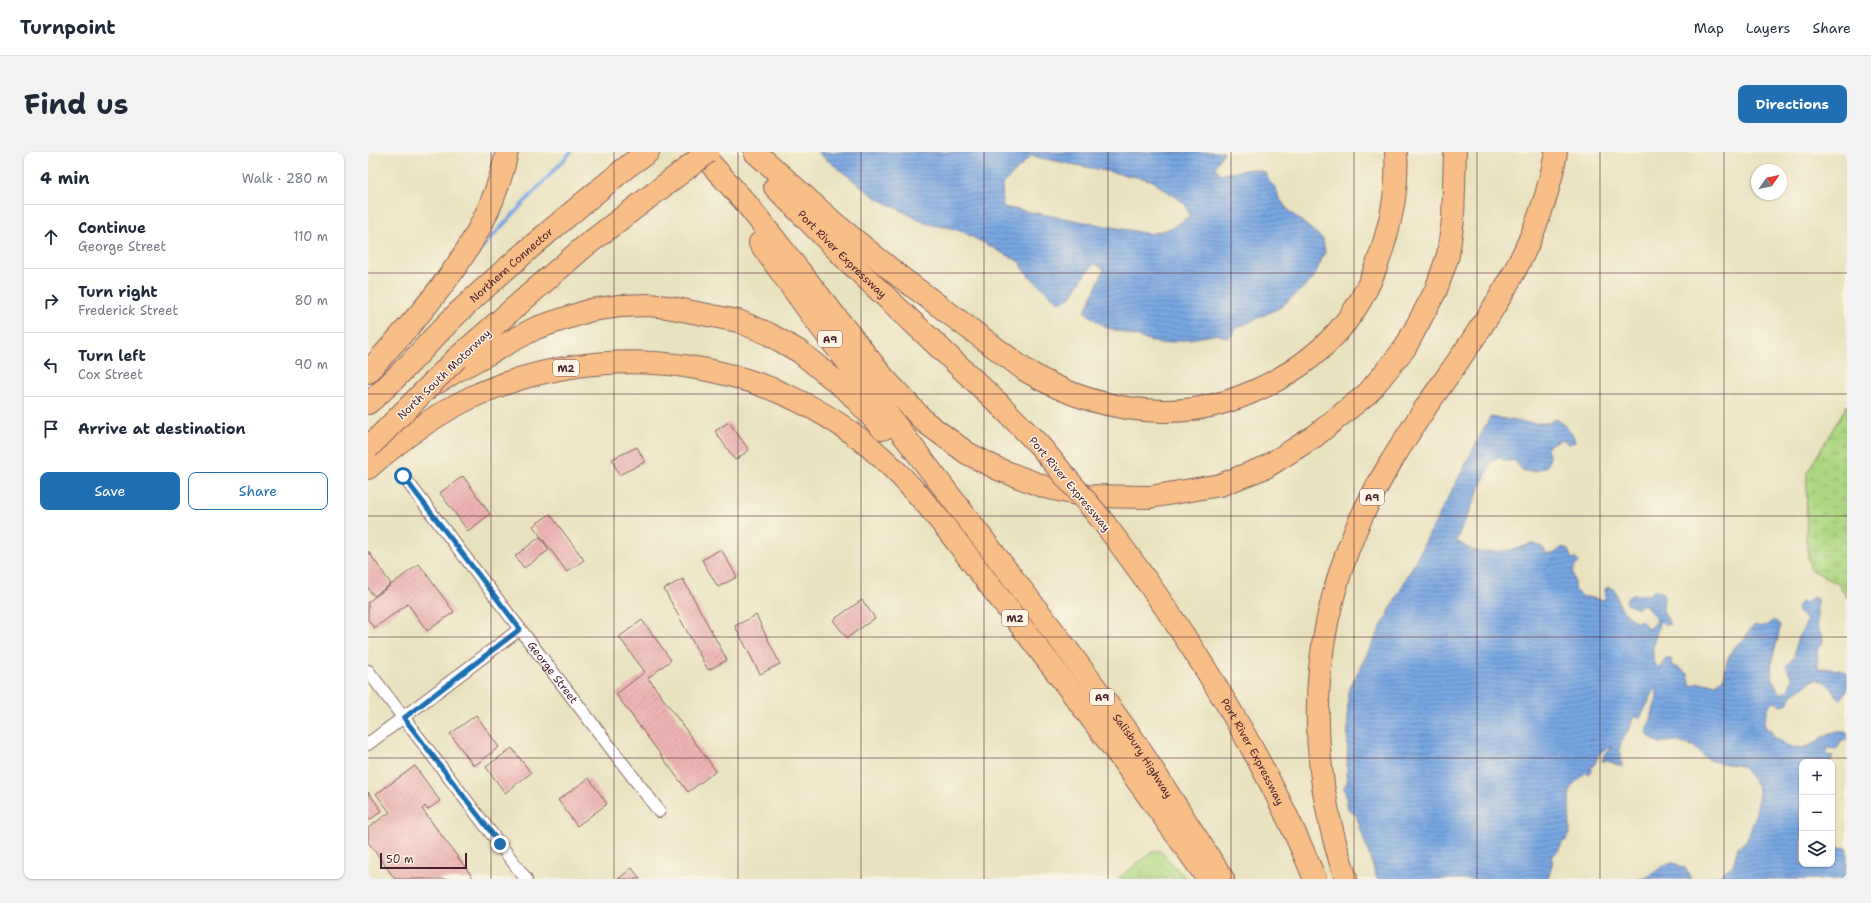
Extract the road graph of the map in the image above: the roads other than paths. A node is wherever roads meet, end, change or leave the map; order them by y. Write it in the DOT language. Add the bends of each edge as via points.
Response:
graph roads {
  1 [pos="648,152"];
  2 [pos="698,152"];
  3 [pos="708,152"];
  4 [pos="744,152"];
  5 [pos="756,152"];
  6 [pos="1396,152"];
  7 [pos="1455,152"];
  8 [pos="1556,152"];
  9 [pos="506,158"];
  10 [pos="635,159"];
  11 [pos="368,372"];
  12 [pos="368,403"];
  13 [pos="368,436"];
  14 [pos="368,448"];
  15 [pos="368,468"];
  16 [pos="403,476"];
  17 [pos="970,523"];
  18 [pos="520,629"];
  19 [pos="368,671"];
  20 [pos="404,718"];
  21 [pos="368,744"];
  22 [pos="659,811"];
  23 [pos="526,879"];
  24 [pos="1208,879"];
  25 [pos="1223,879"];
  26 [pos="1315,879"];
  27 [pos="1346,879"];
  1 -- 10 [label="highway, Northern Connector"];
  2 -- 7 [label="highway" via="745,202 884,378 925,422 967,453 998,470 1045,487 1086,496 1150,497 1220,485 1266,467 1315,436 1368,393 1405,348 1436,290 1448,255 1453,220"];
  2 -- 17 [label="highway, A9" via="717,184 817,322"];
  3 -- 14 [label="highway, North South Motorway, bridge" via="584,247 520,302 457,358"];
  4 -- 26 [label="highway, Port River Expressway, bridge" via="806,219 1039,445 1101,519 1143,574 1209,674 1275,793"];
  5 -- 6 [label="highway" via="834,223 899,276 1025,370 1070,394 1101,404 1164,411 1197,408 1232,400 1264,387 1295,369 1324,345 1346,322 1366,290 1381,258 1393,210"];
  8 -- 27 [label="highway, A9" via="1542,213 1519,265 1383,476 1358,526 1334,593 1318,682 1318,740 1330,823"];
  9 -- 11 [label="highway" via="499,185 478,234 429,303"];
  10 -- 12 [label="highway, Northern Connector" via="512,262 458,313 385,390"];
  13 -- 17 [label="highway" via="414,399 456,371 536,328 591,310 620,306 667,307 738,321 767,333 800,352 850,394"];
  15 -- 24 [label="highway, M2" via="420,426 472,397 516,380 576,366 640,361 701,368 738,376 786,394 851,432 880,455 913,488 1075,696"];
  16 -- 18 [label="street, George Street"];
  17 -- 25 [label="highway, Salisbury Highway / A9" via="1131,736"];
  18 -- 20 [label="street"];
  18 -- 22 [label="street, George Street"];
  19 -- 20 [label="street"];
  20 -- 21 [label="street"];
  20 -- 23 [label="street"];
}
